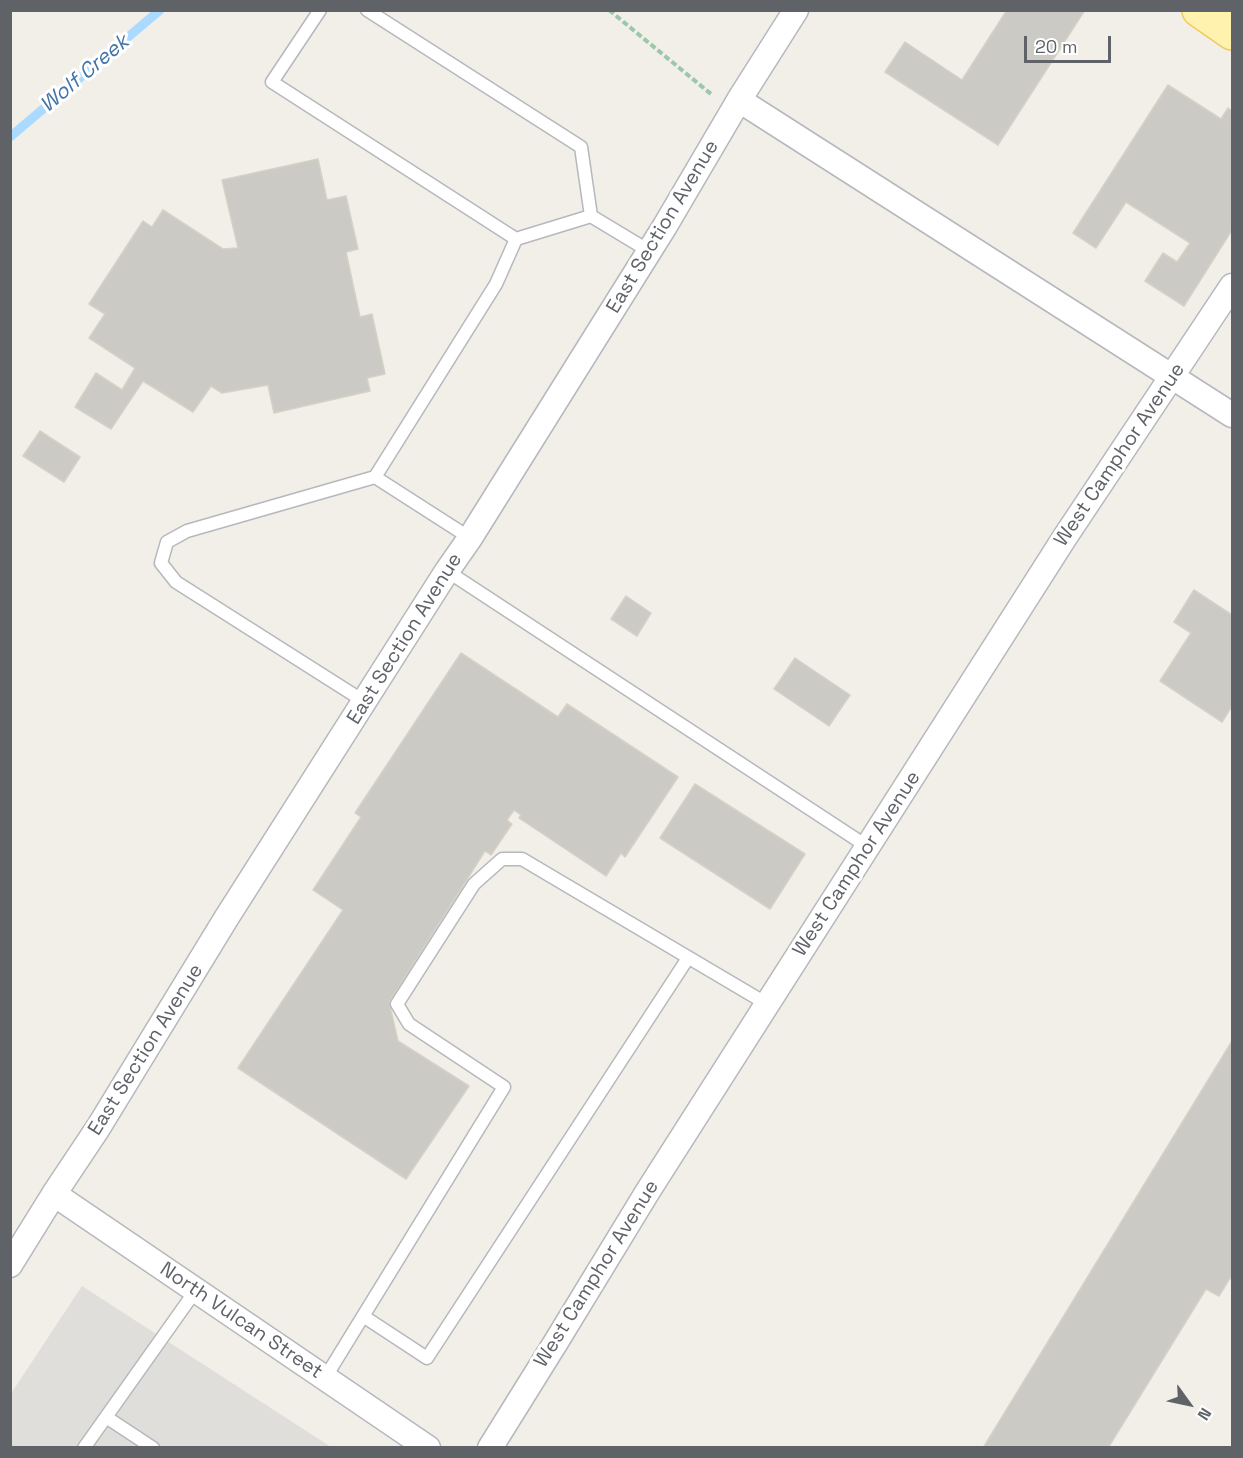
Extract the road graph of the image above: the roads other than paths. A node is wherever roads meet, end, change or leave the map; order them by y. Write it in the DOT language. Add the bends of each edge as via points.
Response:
graph roads {
  1 [pos="320,10"];
  2 [pos="367,10"];
  3 [pos="796,10"];
  4 [pos="1199,10"];
  5 [pos="1233,33"];
  6 [pos="736,106"];
  7 [pos="591,216"];
  8 [pos="516,239"];
  9 [pos="649,251"];
  10 [pos="1233,285"];
  11 [pos="1173,376"];
  12 [pos="1233,415"];
  13 [pos="375,477"];
  14 [pos="470,538"];
  15 [pos="447,571"];
  16 [pos="365,702"];
  17 [pos="868,847"];
  18 [pos="688,958"];
  19 [pos="767,1004"];
  20 [pos="54,1194"];
  21 [pos="10,1265"];
  22 [pos="196,1290"];
  23 [pos="363,1316"];
  24 [pos="325,1378"];
  25 [pos="106,1417"];
  26 [pos="84,1448"];
  27 [pos="153,1448"];
  28 [pos="428,1448"];
  29 [pos="490,1448"];
  1 -- 8 [label="lane" via="272,82"];
  2 -- 7 [label="lane" via="581,147"];
  3 -- 6 [label="street, East Section Avenue"];
  4 -- 5 [label="main road"];
  6 -- 9 [label="street, East Section Avenue"];
  6 -- 11 [label="street"];
  7 -- 8 [label="lane"];
  7 -- 9 [label="lane"];
  8 -- 13 [label="lane" via="496,284"];
  9 -- 14 [label="street, East Section Avenue"];
  10 -- 11 [label="street, West Camphor Avenue"];
  11 -- 12 [label="street"];
  11 -- 17 [label="street, West Camphor Avenue"];
  13 -- 14 [label="lane"];
  13 -- 16 [label="lane" via="187,531 167,542 161,563 176,582"];
  14 -- 15 [label="street, East Section Avenue"];
  15 -- 16 [label="street, East Section Avenue"];
  15 -- 17 [label="lane"];
  16 -- 20 [label="street, East Section Avenue"];
  17 -- 19 [label="street, West Camphor Avenue"];
  18 -- 19 [label="lane"];
  18 -- 23 [label="lane" via="428,1358"];
  18 -- 23 [label="lane" via="522,859 502,859 474,884 398,1004 409,1024 504,1087"];
  19 -- 29 [label="street, West Camphor Avenue"];
  20 -- 21 [label="street, East Section Avenue"];
  20 -- 22 [label="street, North Vulcan Street"];
  22 -- 24 [label="street, North Vulcan Street"];
  22 -- 25 [label="lane"];
  23 -- 24 [label="lane"];
  24 -- 28 [label="street, North Vulcan Street"];
  25 -- 26 [label="lane"];
  25 -- 27 [label="lane"];
}
